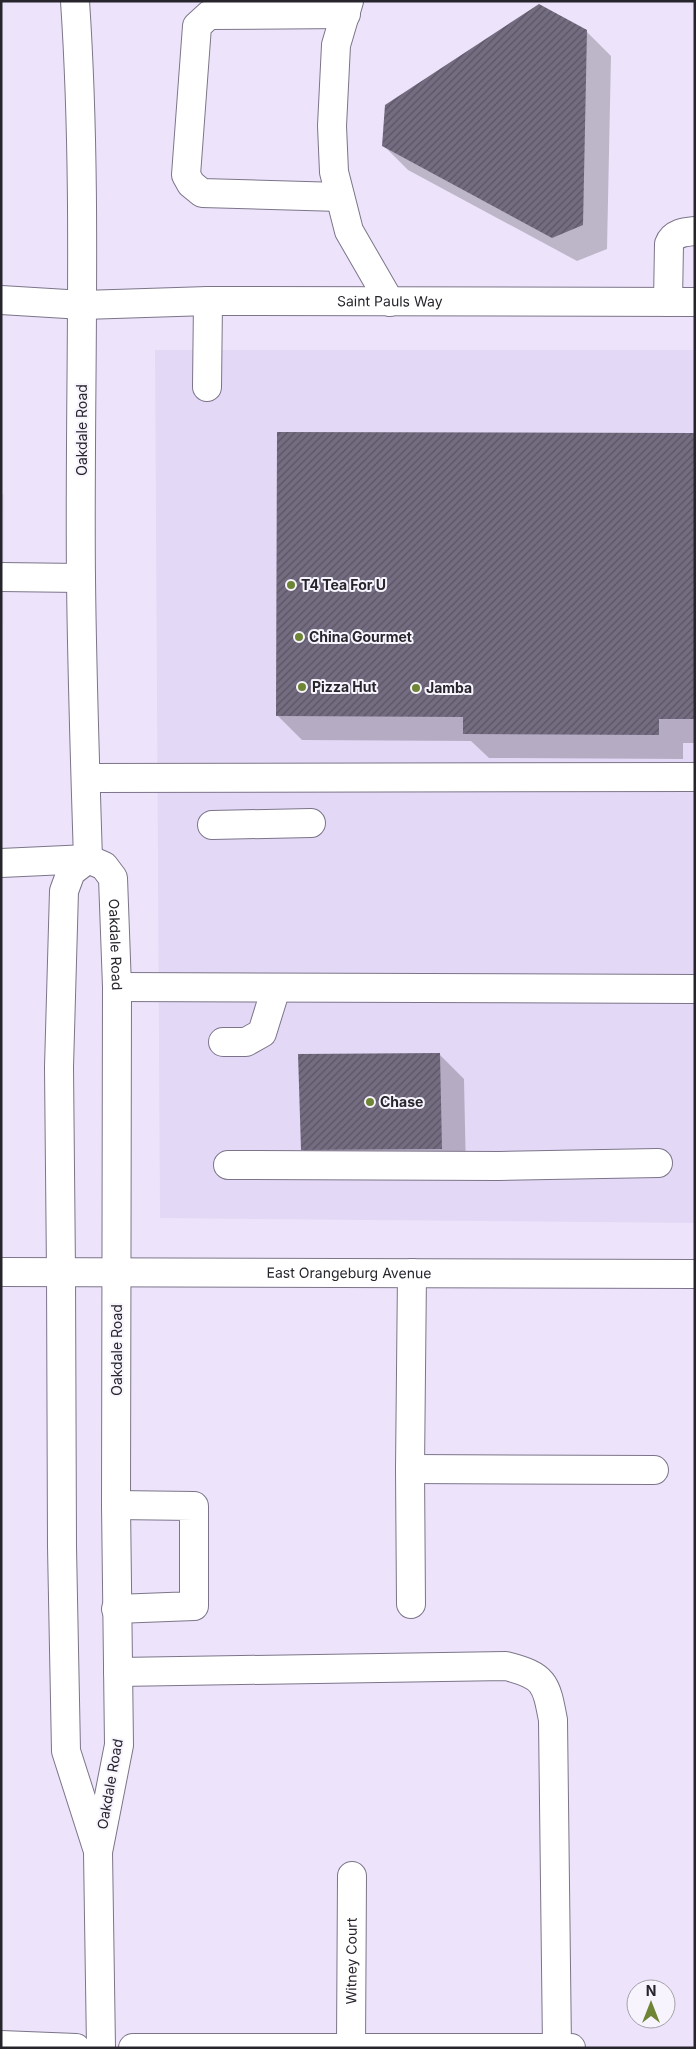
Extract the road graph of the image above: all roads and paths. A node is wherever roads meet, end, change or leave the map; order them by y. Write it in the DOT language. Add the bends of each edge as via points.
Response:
graph roads {
  1 [pos="75,1"];
  2 [pos="347,8"];
  3 [pos="340,197"];
  4 [pos="695,231"];
  5 [pos="1,300"];
  6 [pos="208,301"];
  7 [pos="390,302"];
  8 [pos="668,302"];
  9 [pos="695,302"];
  10 [pos="83,306"];
  11 [pos="207,387"];
  12 [pos="1,577"];
  13 [pos="81,578"];
  14 [pos="695,777"];
  15 [pos="86,778"];
  16 [pos="311,823"];
  17 [pos="212,825"];
  18 [pos="88,859"];
  19 [pos="1,863"];
  20 [pos="117,987"];
  21 [pos="276,988"];
  22 [pos="695,989"];
  23 [pos="224,1042"];
  24 [pos="658,1163"];
  25 [pos="228,1165"];
  26 [pos="1,1272"];
  27 [pos="62,1272"];
  28 [pos="118,1272"];
  29 [pos="412,1273"];
  30 [pos="695,1274"];
  31 [pos="410,1469"];
  32 [pos="654,1470"];
  33 [pos="116,1505"];
  34 [pos="411,1604"];
  35 [pos="116,1609"];
  36 [pos="118,1672"];
  37 [pos="98,1852"];
  38 [pos="352,1876"];
  39 [pos="1,2045"];
  40 [pos="351,2047"];
  41 [pos="76,2048"];
  42 [pos="101,2048"];
  43 [pos="133,2048"];
  44 [pos="558,2048"];
  45 [pos="571,2048"];
  1 -- 10 [label="main road, Oakdale Road" via="80,76"];
  2 -- 3 [label="main road" via="336,45 332,126 334,172"];
  2 -- 3 [label="main road" via="210,15 197,26 186,175 190,184 202,193"];
  3 -- 7 [label="main road" via="349,231"];
  4 -- 8 [label="main road" via="671,238"];
  5 -- 10 [label="main road, Saint Pauls Way"];
  6 -- 7 [label="main road, Saint Pauls Way"];
  6 -- 10 [label="main road, Saint Pauls Way"];
  6 -- 11 [label="main road"];
  7 -- 8 [label="main road, Saint Pauls Way"];
  8 -- 9 [label="main road, Saint Pauls Way"];
  10 -- 13 [label="main road, Oakdale Road"];
  12 -- 13 [label="main road"];
  13 -- 15 [label="main road, Oakdale Road"];
  14 -- 15 [label="main road"];
  15 -- 18 [label="main road, Oakdale Road"];
  16 -- 17 [label="main road"];
  18 -- 19 [label="main road"];
  18 -- 20 [label="main road, Oakdale Road" via="104,866 113,878"];
  18 -- 27 [label="main road, Oakdale Road" via="71,872 64,890 58,1067"];
  20 -- 21 [label="main road"];
  20 -- 28 [label="main road, Oakdale Road"];
  21 -- 22 [label="main road"];
  21 -- 23 [label="main road" via="262,1033 246,1042"];
  24 -- 25 [label="main road"];
  26 -- 27 [label="main road, East Orangeburg Avenue"];
  27 -- 28 [label="main road, East Orangeburg Avenue"];
  27 -- 37 [label="main road, Oakdale Road" via="66,1750"];
  28 -- 29 [label="main road, East Orangeburg Avenue"];
  28 -- 33 [label="main road, Oakdale Road"];
  29 -- 30 [label="main road, East Orangeburg Avenue"];
  29 -- 31 [label="main road"];
  31 -- 32 [label="main road"];
  31 -- 34 [label="main road"];
  33 -- 35 [label="main road, Oakdale Road"];
  33 -- 35 [label="main road" via="194,1506 194,1606"];
  35 -- 36 [label="main road, Oakdale Road"];
  36 -- 37 [label="main road, Oakdale Road" via="119,1745"];
  36 -- 44 [label="main road" via="506,1666 527,1672 545,1686 553,1720"];
  37 -- 42 [label="main road, Oakdale Road"];
  38 -- 40 [label="main road, Witney Court"];
  39 -- 41 [label="main road"];
  40 -- 43 [label="main road"];
  40 -- 44 [label="main road"];
  44 -- 45 [label="main road"];
}
